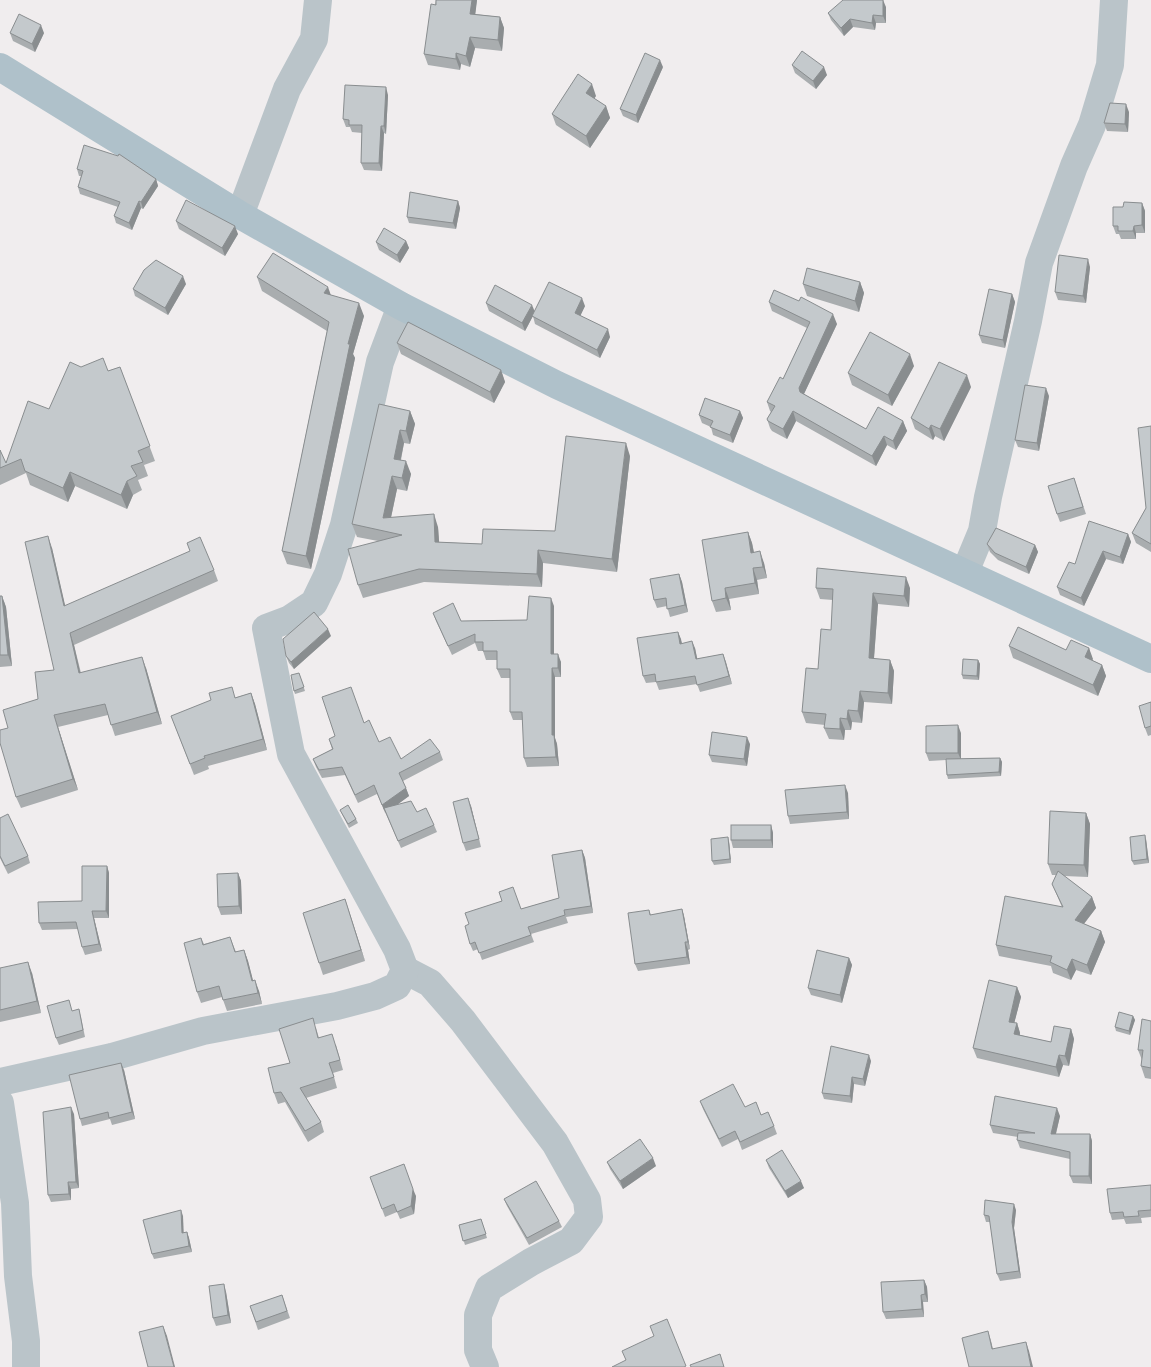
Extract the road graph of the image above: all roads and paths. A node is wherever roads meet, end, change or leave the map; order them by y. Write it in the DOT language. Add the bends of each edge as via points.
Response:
graph roads {
  1 [pos="318,0"];
  2 [pos="1114,0"];
  3 [pos="0,67"];
  4 [pos="240,216"];
  5 [pos="402,306"];
  6 [pos="965,572"];
  7 [pos="1151,659"];
  8 [pos="405,970"];
  9 [pos="0,1082"];
  10 [pos="0,1103"];
  11 [pos="26,1367"];
  12 [pos="484,1367"];
  1 -- 4 [label="street" via="314,39 287,89"];
  2 -- 6 [label="street" via="1110,65 1092,125 1039,263 982,531"];
  3 -- 4 [label="main road"];
  4 -- 5 [label="main road"];
  5 -- 6 [label="main road" via="557,385"];
  5 -- 8 [label="street" via="380,362 344,525 328,574 314,603 290,619 266,628 291,754 397,948"];
  6 -- 7 [label="main road"];
  8 -- 9 [label="street" via="397,986 374,996 337,1006 203,1030 112,1057"];
  8 -- 12 [label="street" via="430,983 463,1021 555,1143 587,1200 589,1217 571,1241 489,1288 478,1315 478,1350"];
  10 -- 11 [label="street" via="14,1203"];
}
